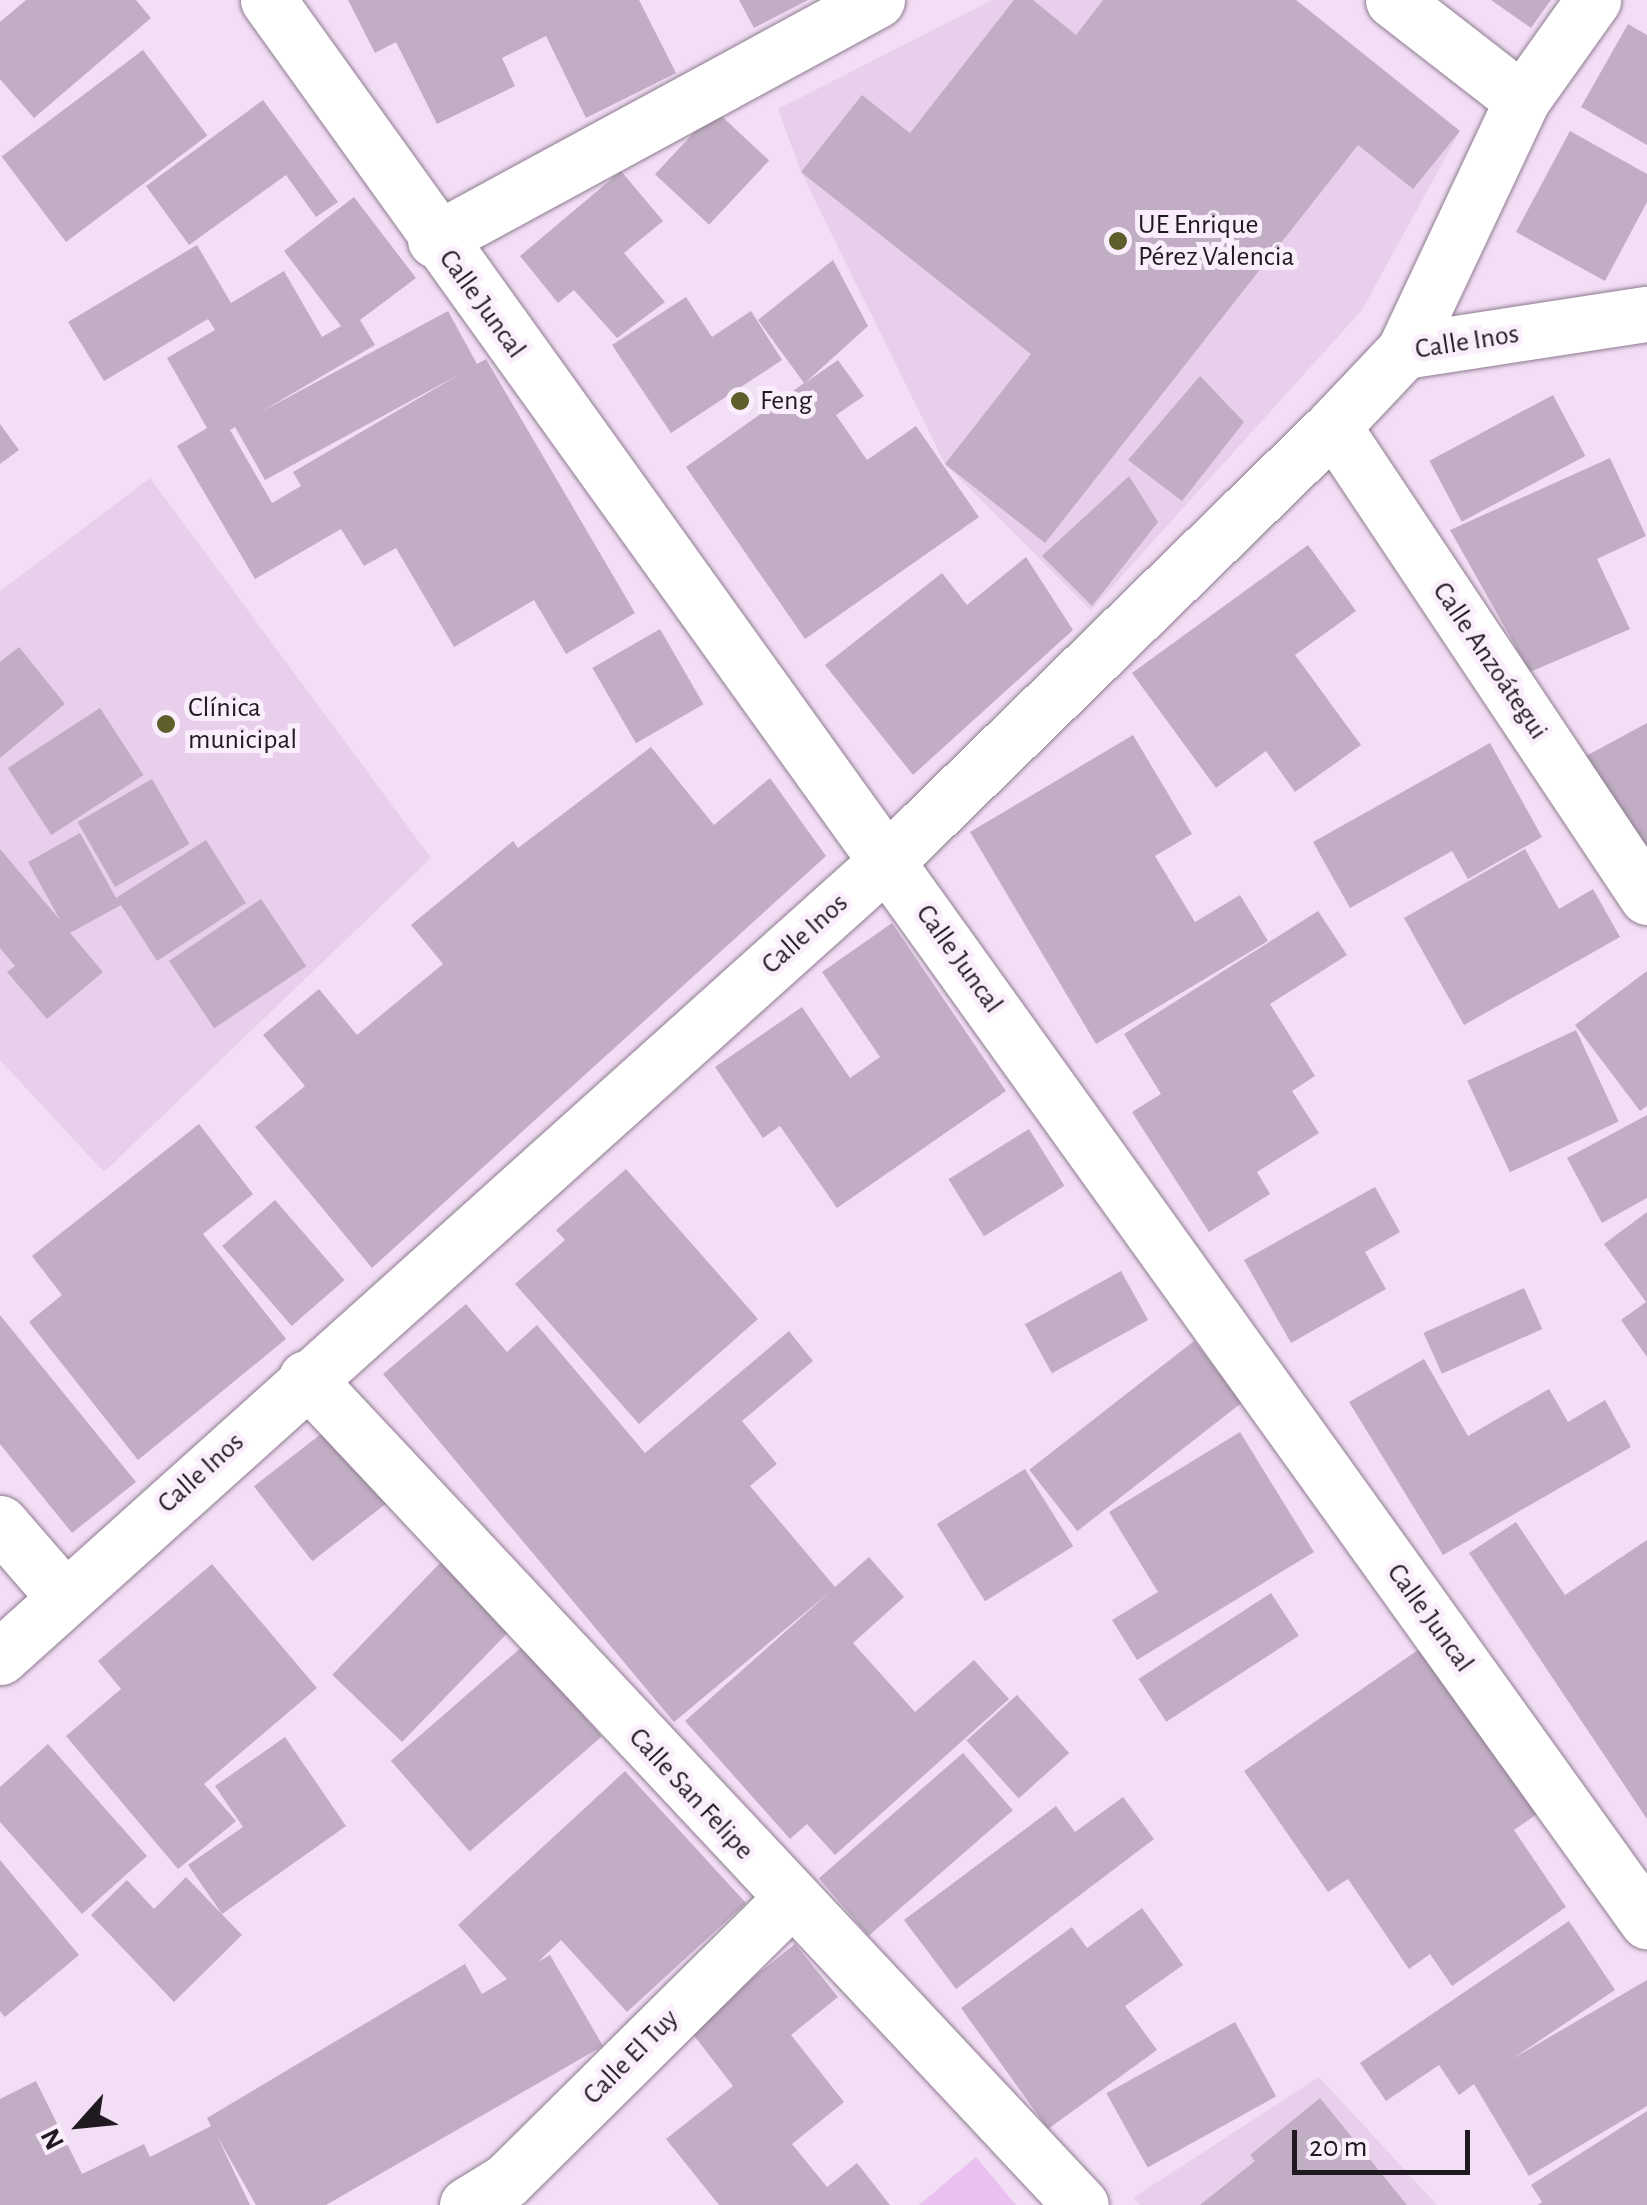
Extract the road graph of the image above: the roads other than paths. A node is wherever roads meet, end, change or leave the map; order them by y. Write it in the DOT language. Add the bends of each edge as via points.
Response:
graph roads {
  1 [pos="268,0"];
  2 [pos="877,0"];
  3 [pos="1593,0"];
  4 [pos="1413,5"];
  5 [pos="1522,100"];
  6 [pos="435,240"];
  7 [pos="1647,314"];
  8 [pos="1404,350"];
  9 [pos="1333,426"];
  10 [pos="888,860"];
  11 [pos="1647,897"];
  12 [pos="306,1378"];
  13 [pos="0,1523"];
  14 [pos="64,1597"];
  15 [pos="0,1656"];
  16 [pos="790,1900"];
  17 [pos="1647,1920"];
  18 [pos="467,2205"];
  19 [pos="1082,2205"];
  1 -- 6 [label="street, Calle Juncal"];
  2 -- 6 [label="street"];
  3 -- 5 [label="street"];
  4 -- 5 [label="street"];
  5 -- 8 [label="street"];
  6 -- 10 [label="street, Calle Juncal"];
  7 -- 8 [label="street, Calle Inos"];
  8 -- 9 [label="street, Calle Inos"];
  9 -- 10 [label="street, Calle Inos"];
  9 -- 11 [label="street, Calle Anzoátegui"];
  10 -- 12 [label="street, Calle Inos"];
  10 -- 17 [label="street, Calle Juncal"];
  12 -- 14 [label="street, Calle Inos"];
  12 -- 16 [label="street, Calle San Felipe"];
  13 -- 14 [label="street"];
  14 -- 15 [label="street, Calle Inos"];
  16 -- 18 [label="street, Calle El Tuy" via="506,2180"];
  16 -- 19 [label="street, Calle San Felipe"];
}
